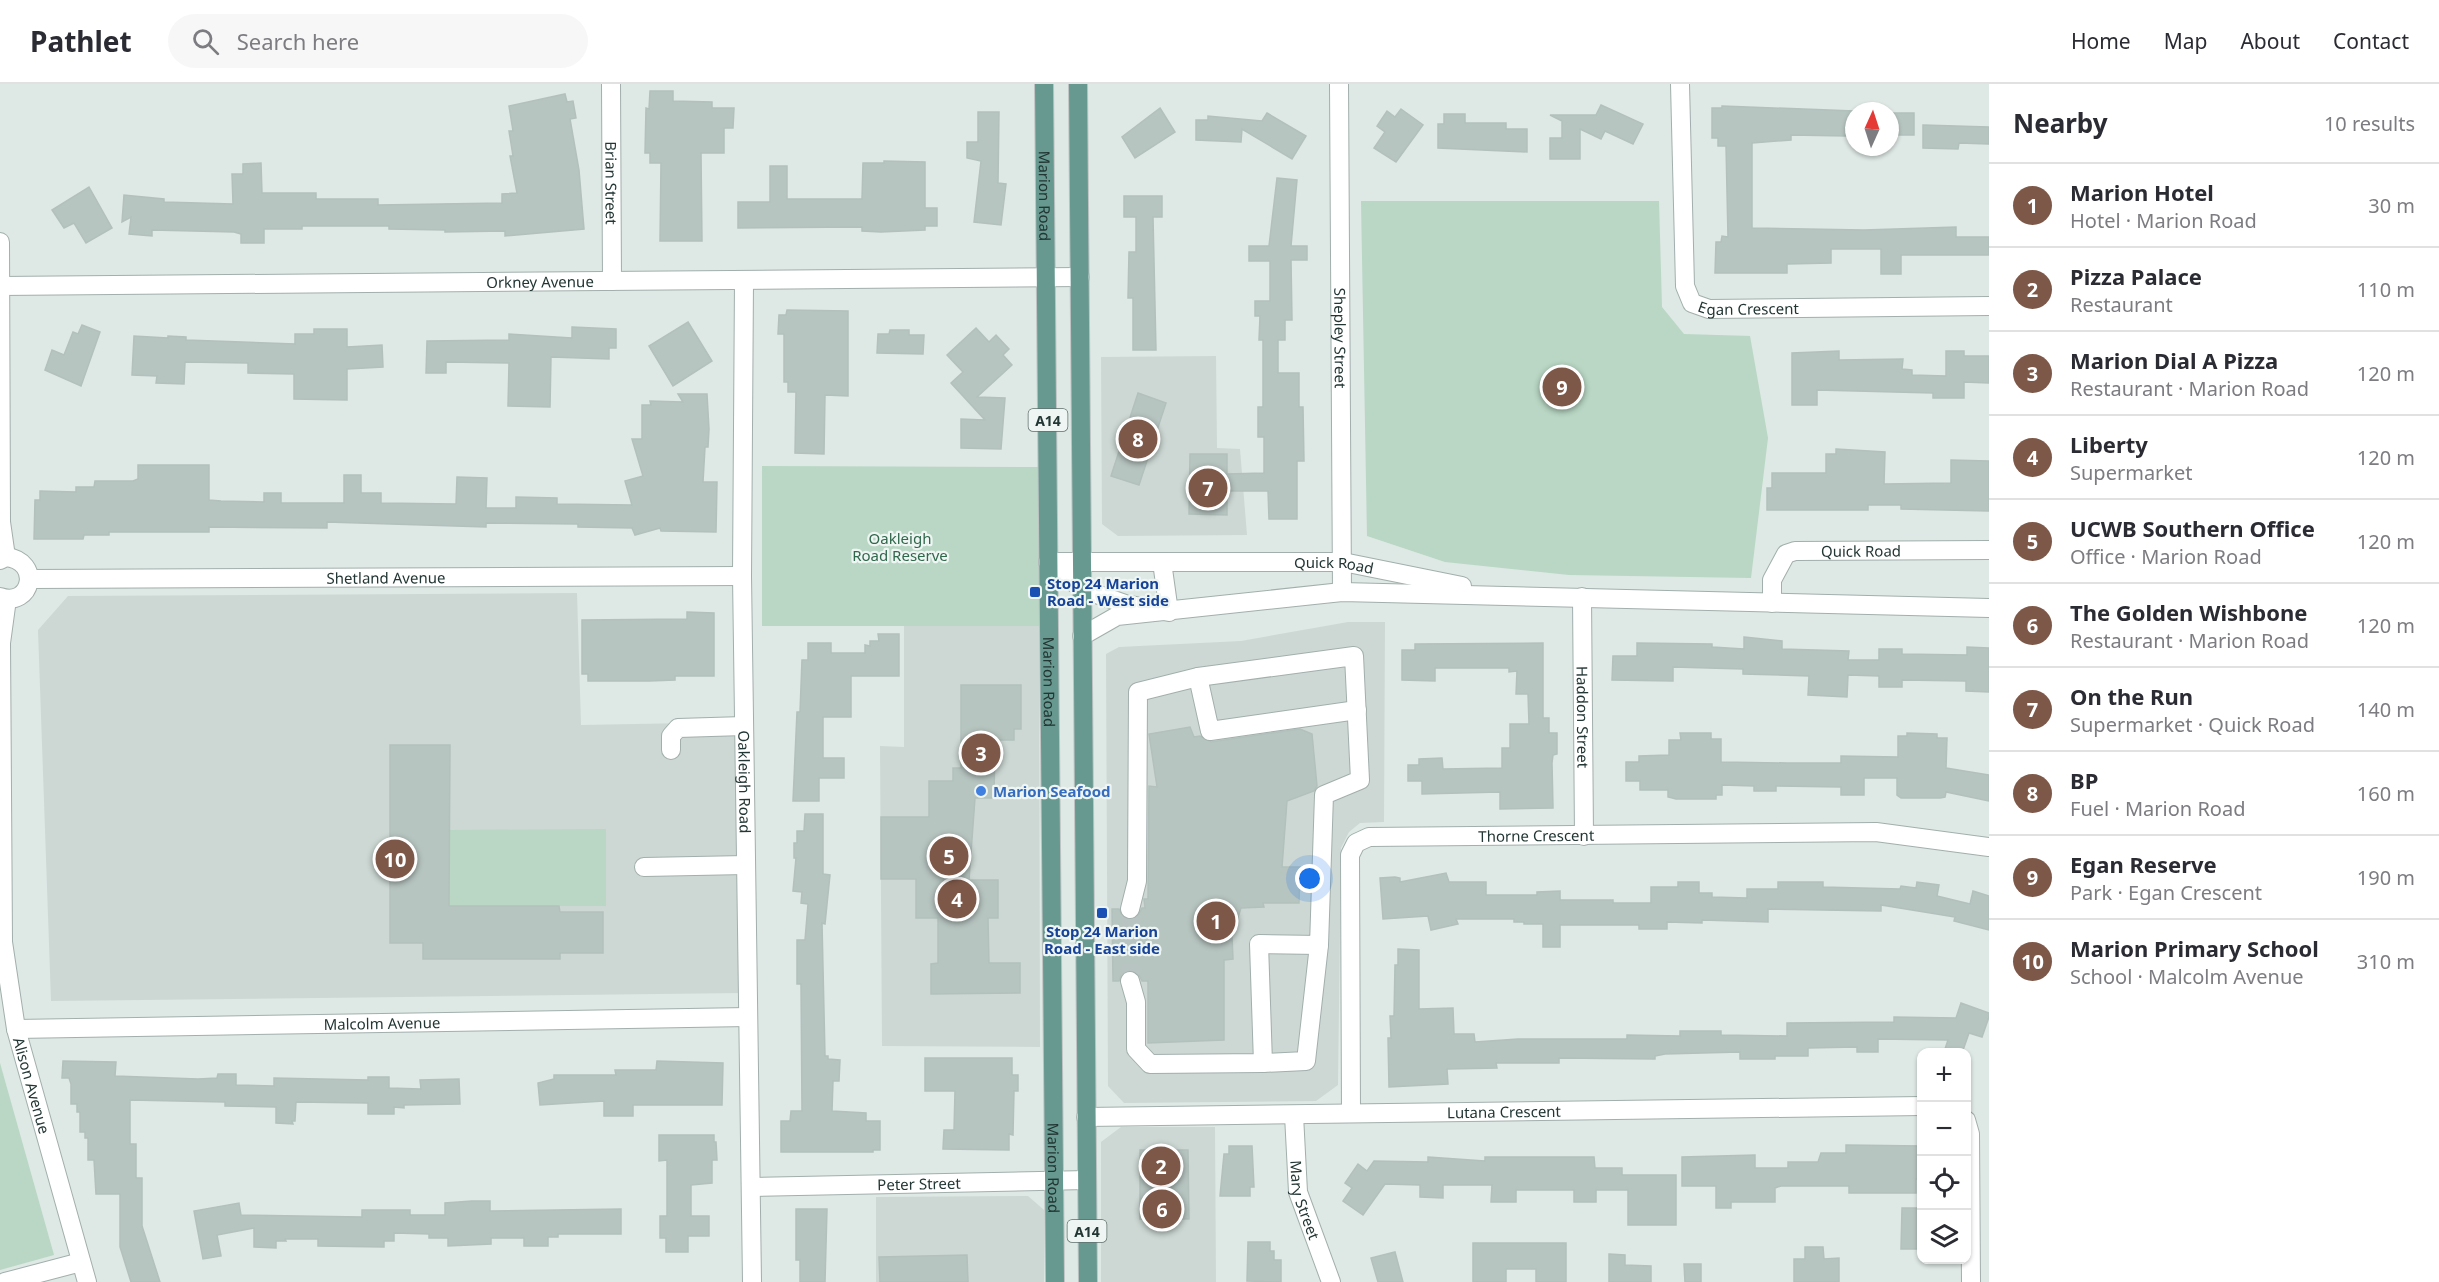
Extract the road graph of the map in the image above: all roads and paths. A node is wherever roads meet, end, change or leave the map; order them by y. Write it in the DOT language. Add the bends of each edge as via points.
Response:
graph roads {
  1 [pos="611,84"];
  2 [pos="1044,84"];
  3 [pos="1078,84"];
  4 [pos="1339,84"];
  5 [pos="1680,84"];
  6 [pos="0,242"];
  7 [pos="1048,278"];
  8 [pos="1080,278"];
  9 [pos="612,281"];
  10 [pos="744,281"];
  11 [pos="0,286"];
  12 [pos="1989,306"];
  13 [pos="1989,550"];
  14 [pos="3,559"];
  15 [pos="1082,561"];
  16 [pos="1048,562"];
  17 [pos="1162,562"];
  18 [pos="1343,562"];
  19 [pos="742,576"];
  20 [pos="30,579"];
  21 [pos="1082,589"];
  22 [pos="1342,592"];
  23 [pos="1502,594"];
  24 [pos="1582,597"];
  25 [pos="4,598"];
  26 [pos="1772,603"];
  27 [pos="1989,608"];
  28 [pos="1169,612"];
  29 [pos="1083,636"];
  30 [pos="1198,677"];
  31 [pos="0,685"];
  32 [pos="1357,710"];
  33 [pos="744,726"];
  34 [pos="671,750"];
  35 [pos="1584,836"];
  36 [pos="1989,847"];
  37 [pos="746,865"];
  38 [pos="644,867"];
  39 [pos="1130,909"];
  40 [pos="1319,945"];
  41 [pos="1130,981"];
  42 [pos="748,1017"];
  43 [pos="16,1029"];
  44 [pos="1263,1062"];
  45 [pos="1917,1106"];
  46 [pos="1352,1113"];
  47 [pos="1294,1114"];
  48 [pos="1086,1117"];
  49 [pos="1970,1156"];
  50 [pos="1055,1180"];
  51 [pos="1087,1180"];
  52 [pos="751,1187"];
  53 [pos="81,1262"];
  54 [pos="5,1282"];
  55 [pos="87,1282"];
  56 [pos="751,1282"];
  57 [pos="1056,1282"];
  58 [pos="1088,1282"];
  59 [pos="1330,1282"];
  60 [pos="1971,1282"];
  1 -- 9 [label="street, Brian Street"];
  2 -- 7 [label="main road, Marion Road / A14"];
  3 -- 8 [label="main road, Marion Road / A14"];
  4 -- 18 [label="street, Shepley Street"];
  5 -- 12 [label="street, Egan Crescent" via="1685,286 1692,303 1709,309"];
  6 -- 11 [label="street"];
  7 -- 8 [label="street, Orkney Avenue"];
  7 -- 10 [label="street, Orkney Avenue"];
  7 -- 16 [label="main road, Marion Road / A14"];
  8 -- 15 [label="main road, Marion Road / A14"];
  9 -- 10 [label="street, Orkney Avenue"];
  9 -- 11 [label="street, Orkney Avenue"];
  10 -- 19 [label="street, Oakleigh Road"];
  11 -- 14 [label="street"];
  13 -- 26 [label="street, Quick Road" via="1795,551 1786,554 1772,580"];
  14 -- 20 [label="street" via="22,562"];
  15 -- 16 [label="street, Quick Road"];
  15 -- 17 [label="street, Quick Road"];
  15 -- 21 [label="main road, Marion Road / A14"];
  16 -- 21 [label="street, Quick Road"];
  16 -- 50 [label="main road, Marion Road / A14"];
  17 -- 18 [label="street, Quick Road"];
  17 -- 28 [label="street"];
  18 -- 22 [label="street, Shepley Street"];
  18 -- 23 [label="street, Quick Road"];
  19 -- 20 [label="street, Shetland Avenue"];
  19 -- 33 [label="street, Oakleigh Road"];
  20 -- 25 [label="street" via="25,591"];
  21 -- 28 [label="street, Quick Road" via="1125,604"];
  21 -- 29 [label="main road, Marion Road / A14"];
  22 -- 23 [label="street, Quick Road"];
  22 -- 28 [label="street, Quick Road"];
  23 -- 24 [label="street, Quick Road"];
  24 -- 26 [label="street, Quick Road"];
  24 -- 35 [label="street, Haddon Street"];
  25 -- 31 [label="street, Alison Avenue"];
  26 -- 27 [label="street, Quick Road"];
  28 -- 29 [label="street, Quick Road" via="1118,616"];
  29 -- 48 [label="main road, Marion Road / A14"];
  30 -- 32 [label="street" via="1210,731"];
  30 -- 32 [label="street" via="1354,656"];
  30 -- 39 [label="street" via="1138,692 1137,881"];
  31 -- 43 [label="street, Alison Avenue" via="3,942"];
  32 -- 40 [label="street" via="1360,780 1324,795"];
  33 -- 34 [label="street" via="678,728 671,736"];
  33 -- 37 [label="street, Oakleigh Road"];
  35 -- 36 [label="street, Thorne Crescent" via="1876,832"];
  35 -- 46 [label="street, Thorne Crescent" via="1369,837 1356,843 1350,855"];
  37 -- 38 [label="street"];
  37 -- 42 [label="street, Oakleigh Road"];
  40 -- 44 [label="street" via="1306,1061"];
  40 -- 44 [label="street" via="1259,944"];
  41 -- 44 [label="street" via="1136,1002 1136,1049 1150,1064"];
  42 -- 43 [label="street, Malcolm Avenue"];
  42 -- 52 [label="street, Oakleigh Road"];
  43 -- 53 [label="street, Alison Avenue"];
  45 -- 46 [label="street, Lutana Crescent"];
  46 -- 47 [label="street, Lutana Crescent"];
  47 -- 48 [label="street, Lutana Crescent"];
  47 -- 59 [label="street, Mary Street" via="1298,1192"];
  48 -- 51 [label="main road, Marion Road / A14"];
  49 -- 60 [label="street"];
  50 -- 51 [label="street, Peter Street"];
  50 -- 52 [label="street, Peter Street"];
  50 -- 57 [label="main road, Marion Road / A14"];
  51 -- 58 [label="main road, Marion Road / A14"];
  52 -- 56 [label="street, Oakleigh Road"];
  53 -- 54 [label="street"];
  53 -- 55 [label="street, Alison Avenue"];
}
